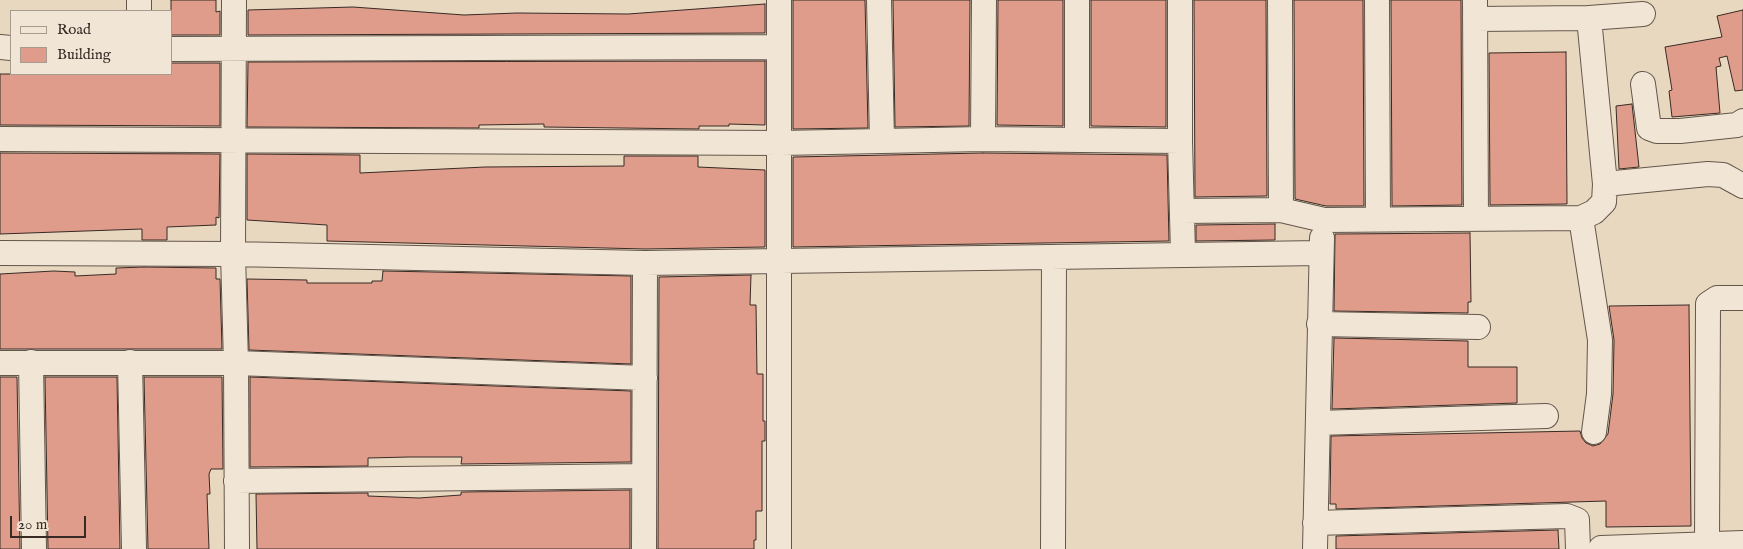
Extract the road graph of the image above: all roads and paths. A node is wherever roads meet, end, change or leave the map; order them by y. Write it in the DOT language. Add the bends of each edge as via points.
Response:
graph roads {
  1 [pos="234,0"];
  2 [pos="779,0"];
  3 [pos="880,0"];
  4 [pos="984,0"];
  5 [pos="1077,0"];
  6 [pos="1180,0"];
  7 [pos="1280,0"];
  8 [pos="1376,0"];
  9 [pos="1475,9"];
  10 [pos="1643,14"];
  11 [pos="1588,18"];
  12 [pos="779,47"];
  13 [pos="172,49"];
  14 [pos="234,49"];
  15 [pos="1643,84"];
  16 [pos="1743,121"];
  17 [pos="0,139"];
  18 [pos="983,139"];
  19 [pos="1077,139"];
  20 [pos="234,140"];
  21 [pos="882,141"];
  22 [pos="1180,141"];
  23 [pos="781,143"];
  24 [pos="1605,184"];
  25 [pos="1743,186"];
  26 [pos="1182,210"];
  27 [pos="1281,210"];
  28 [pos="1581,218"];
  29 [pos="1378,219"];
  30 [pos="1476,219"];
  31 [pos="1324,220"];
  32 [pos="0,253"];
  33 [pos="1320,253"];
  34 [pos="232,254"];
  35 [pos="1183,254"];
  36 [pos="1054,257"];
  37 [pos="778,261"];
  38 [pos="646,263"];
  39 [pos="1743,298"];
  40 [pos="1319,324"];
  41 [pos="1478,327"];
  42 [pos="0,362"];
  43 [pos="31,362"];
  44 [pos="130,362"];
  45 [pos="236,363"];
  46 [pos="645,378"];
  47 [pos="1546,416"];
  48 [pos="1318,423"];
  49 [pos="1594,432"];
  50 [pos="644,476"];
  51 [pos="236,481"];
  52 [pos="1316,523"];
  53 [pos="1708,543"];
  54 [pos="1743,543"];
  55 [pos="34,549"];
  56 [pos="134,549"];
  57 [pos="237,549"];
  58 [pos="644,549"];
  59 [pos="780,549"];
  60 [pos="1053,549"];
  61 [pos="1315,549"];
  62 [pos="1590,549"];
  1 -- 14 [label="street"];
  2 -- 12 [label="street"];
  3 -- 21 [label="street"];
  4 -- 18 [label="street"];
  5 -- 19 [label="street"];
  6 -- 22 [label="street"];
  7 -- 27 [label="street"];
  8 -- 29 [label="street"];
  9 -- 11 [label="street"];
  9 -- 30 [label="street"];
  10 -- 11 [label="street"];
  11 -- 24 [label="street"];
  12 -- 14 [label="street"];
  12 -- 23 [label="street"];
  13 -- 14 [label="street"];
  14 -- 20 [label="street"];
  15 -- 16 [label="street" via="1649,128 1657,131 1737,125"];
  17 -- 20 [label="street"];
  18 -- 19 [label="street"];
  18 -- 21 [label="street"];
  19 -- 22 [label="street"];
  20 -- 23 [label="street"];
  20 -- 34 [label="street"];
  21 -- 23 [label="street"];
  22 -- 26 [label="street"];
  23 -- 37 [label="street"];
  24 -- 25 [label="street" via="1708,174 1723,175"];
  24 -- 28 [label="street" via="1604,202"];
  26 -- 27 [label="street"];
  26 -- 35 [label="street"];
  27 -- 31 [label="street"];
  28 -- 30 [label="street"];
  28 -- 49 [label="street" via="1600,340 1599,394"];
  29 -- 30 [label="street"];
  29 -- 31 [label="street"];
  31 -- 33 [label="street"];
  32 -- 34 [label="street"];
  33 -- 35 [label="street"];
  33 -- 40 [label="street"];
  34 -- 38 [label="street"];
  34 -- 45 [label="street"];
  35 -- 36 [label="street"];
  36 -- 37 [label="street"];
  36 -- 60 [label="street"];
  37 -- 38 [label="street"];
  37 -- 59 [label="street"];
  38 -- 46 [label="street"];
  39 -- 53 [label="street" via="1716,298 1708,304"];
  40 -- 41 [label="street"];
  40 -- 48 [label="street"];
  42 -- 43 [label="street"];
  43 -- 44 [label="street"];
  43 -- 55 [label="street"];
  44 -- 45 [label="street"];
  44 -- 56 [label="street"];
  45 -- 46 [label="street"];
  45 -- 51 [label="street"];
  46 -- 50 [label="street"];
  47 -- 48 [label="street"];
  48 -- 52 [label="street"];
  50 -- 51 [label="street"];
  50 -- 58 [label="street"];
  51 -- 57 [label="street"];
  52 -- 61 [label="street"];
  52 -- 62 [label="street" via="1568,516 1577,520"];
  53 -- 54 [label="street"];
  53 -- 62 [label="street"];
}
